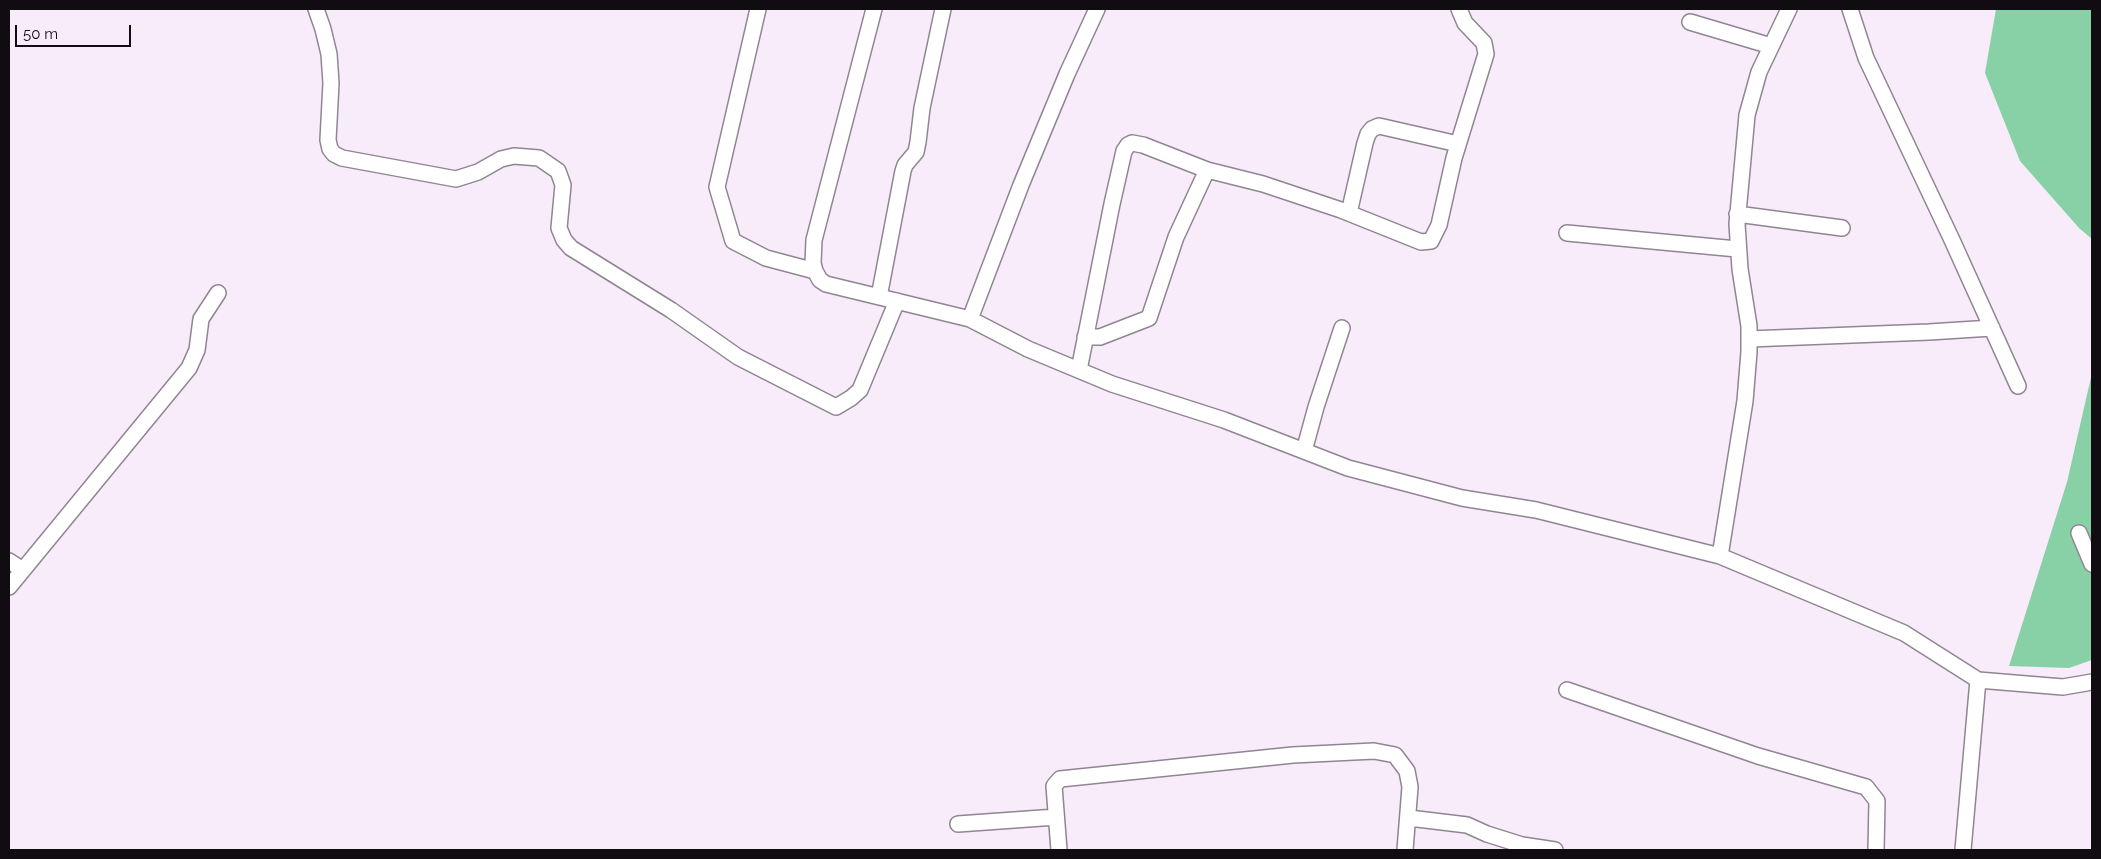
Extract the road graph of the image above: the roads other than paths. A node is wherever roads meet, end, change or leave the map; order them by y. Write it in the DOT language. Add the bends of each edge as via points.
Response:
graph roads {
  1 [pos="316,9"];
  2 [pos="758,9"];
  3 [pos="874,9"];
  4 [pos="943,9"];
  5 [pos="1097,9"];
  6 [pos="1459,9"];
  7 [pos="1789,9"];
  8 [pos="1850,9"];
  9 [pos="1690,22"];
  10 [pos="1771,46"];
  11 [pos="1458,144"];
  12 [pos="1207,170"];
  13 [pos="1349,213"];
  14 [pos="1737,214"];
  15 [pos="1842,228"];
  16 [pos="1567,233"];
  17 [pos="1737,249"];
  18 [pos="815,271"];
  19 [pos="218,293"];
  20 [pos="879,297"];
  21 [pos="897,302"];
  22 [pos="970,320"];
  23 [pos="1342,328"];
  24 [pos="1992,328"];
  25 [pos="1085,337"];
  26 [pos="1749,339"];
  27 [pos="1079,370"];
  28 [pos="2018,386"];
  29 [pos="1304,451"];
  30 [pos="2079,533"];
  31 [pos="1720,556"];
  32 [pos="9,561"];
  33 [pos="2092,564"];
  34 [pos="23,570"];
  35 [pos="9,588"];
  36 [pos="1978,680"];
  37 [pos="2092,682"];
  38 [pos="1567,690"];
  39 [pos="1056,817"];
  40 [pos="1409,818"];
  41 [pos="958,824"];
  42 [pos="1060,850"];
  43 [pos="1405,850"];
  44 [pos="1555,850"];
  45 [pos="1876,850"];
  46 [pos="1963,850"];
  1 -- 21 [label="street" via="329,54 328,140 334,154 456,178 478,172 501,159 514,156 539,158 558,170 561,178 559,228 571,248 671,310 738,357 836,407 860,390"];
  2 -- 18 [label="street" via="717,187 733,242 766,258"];
  3 -- 18 [label="street" via="814,240"];
  4 -- 20 [label="street" via="916,152 903,171"];
  5 -- 22 [label="street" via="1020,185"];
  6 -- 11 [label="street" via="1465,23 1486,48"];
  7 -- 10 [label="street"];
  8 -- 24 [label="street" via="1866,58"];
  9 -- 10 [label="street"];
  10 -- 14 [label="street" via="1759,72 1747,115"];
  11 -- 13 [label="street" via="1379,126 1372,129 1365,143"];
  11 -- 13 [label="street" via="1446,202 1431,240 1421,242"];
  12 -- 13 [label="street" via="1263,184"];
  12 -- 25 [label="street" via="1176,237 1149,318 1100,337"];
  12 -- 25 [label="street" via="1143,145 1132,143 1124,151"];
  14 -- 15 [label="street"];
  14 -- 17 [label="street"];
  16 -- 17 [label="street"];
  17 -- 26 [label="street"];
  18 -- 20 [label="street" via="826,284"];
  19 -- 34 [label="street" via="201,319 198,350 189,368"];
  20 -- 21 [label="street"];
  21 -- 22 [label="street"];
  22 -- 27 [label="street"];
  23 -- 29 [label="street"];
  24 -- 26 [label="street"];
  24 -- 28 [label="street"];
  25 -- 27 [label="street"];
  26 -- 31 [label="street" via="1745,401"];
  27 -- 29 [label="street"];
  29 -- 31 [label="street" via="1348,468 1462,498 1536,510"];
  30 -- 33 [label="street"];
  31 -- 36 [label="street" via="1904,633"];
  32 -- 34 [label="street"];
  34 -- 35 [label="street"];
  36 -- 37 [label="street" via="2063,687"];
  36 -- 46 [label="street"];
  38 -- 45 [label="street" via="1758,756 1866,787 1877,801"];
  39 -- 40 [label="street" via="1054,786 1060,779 1374,751 1395,755 1407,771"];
  39 -- 41 [label="street"];
  39 -- 42 [label="street"];
  40 -- 43 [label="street"];
  40 -- 44 [label="street" via="1467,825 1522,845"];
}
